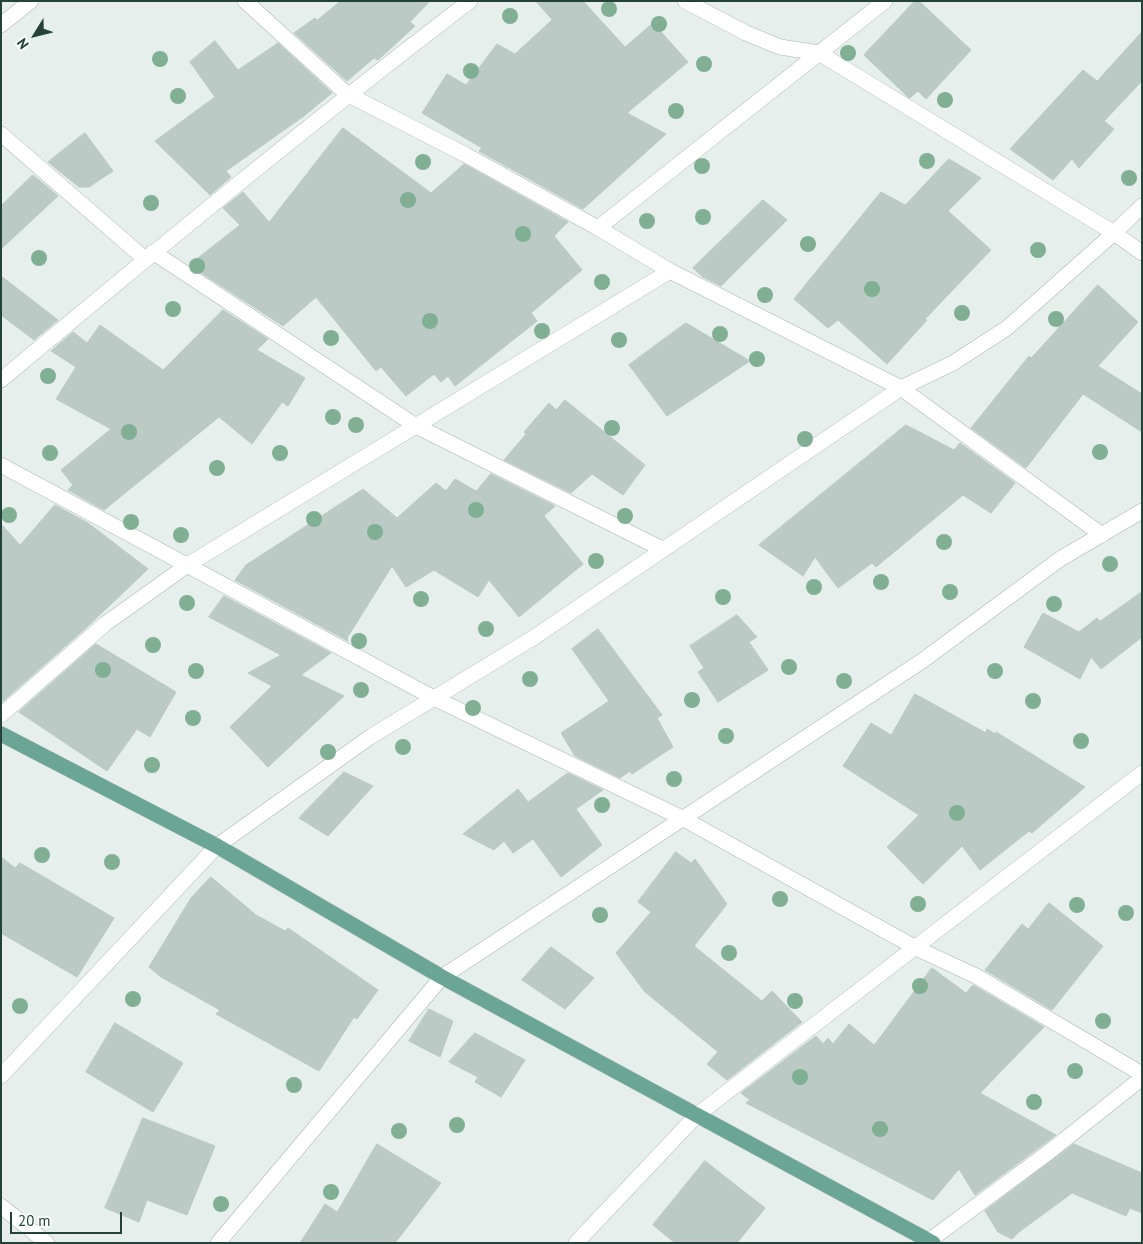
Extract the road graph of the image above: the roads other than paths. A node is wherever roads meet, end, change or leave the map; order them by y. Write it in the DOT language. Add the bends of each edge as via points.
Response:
graph roads {
  1 [pos="31,1"];
  2 [pos="245,1"];
  3 [pos="470,1"];
  4 [pos="685,1"];
  5 [pos="885,1"];
  6 [pos="1,25"];
  7 [pos="819,53"];
  8 [pos="347,94"];
  9 [pos="1,134"];
  10 [pos="1142,206"];
  11 [pos="598,228"];
  12 [pos="1114,233"];
  13 [pos="1142,253"];
  14 [pos="149,256"];
  15 [pos="670,271"];
  16 [pos="1,380"];
  17 [pos="901,388"];
  18 [pos="416,426"];
  19 [pos="1,466"];
  20 [pos="1142,511"];
  21 [pos="1102,535"];
  22 [pos="662,549"];
  23 [pos="189,564"];
  24 [pos="434,698"];
  25 [pos="1,715"];
  26 [pos="1,734"];
  27 [pos="1142,774"];
  28 [pos="684,819"];
  29 [pos="217,846"];
  30 [pos="916,948"];
  31 [pos="442,977"];
  32 [pos="1,1076"];
  33 [pos="1142,1076"];
  34 [pos="697,1115"];
  35 [pos="1,1206"];
  36 [pos="929,1242"];
  37 [pos="47,1243"];
  38 [pos="218,1243"];
  39 [pos="576,1243"];
  1 -- 6 [label="street"];
  2 -- 8 [label="street"];
  3 -- 8 [label="street"];
  4 -- 7 [label="street" via="780,47"];
  5 -- 7 [label="street"];
  7 -- 11 [label="street"];
  7 -- 12 [label="street"];
  8 -- 11 [label="street" via="466,154"];
  8 -- 14 [label="street"];
  9 -- 14 [label="street"];
  10 -- 12 [label="street"];
  11 -- 15 [label="street"];
  12 -- 13 [label="street"];
  12 -- 17 [label="street" via="1007,328 953,362"];
  14 -- 16 [label="street"];
  14 -- 18 [label="street"];
  15 -- 17 [label="street"];
  15 -- 18 [label="street"];
  17 -- 21 [label="street"];
  17 -- 22 [label="street"];
  18 -- 22 [label="street"];
  18 -- 23 [label="street"];
  19 -- 23 [label="street"];
  20 -- 21 [label="street"];
  21 -- 28 [label="street" via="1060,559 922,661"];
  22 -- 24 [label="street" via="533,638"];
  23 -- 24 [label="street"];
  23 -- 25 [label="street" via="105,624"];
  24 -- 28 [label="street"];
  24 -- 29 [label="street" via="370,737"];
  26 -- 29 [label="main road"];
  27 -- 30 [label="street"];
  28 -- 30 [label="street"];
  28 -- 31 [label="street"];
  29 -- 31 [label="main road"];
  29 -- 32 [label="street"];
  30 -- 33 [label="street" via="976,976"];
  30 -- 34 [label="street"];
  31 -- 34 [label="main road"];
  31 -- 38 [label="street"];
  33 -- 36 [label="street"];
  34 -- 36 [label="main road"];
  34 -- 39 [label="street"];
  35 -- 37 [label="street"];
}
